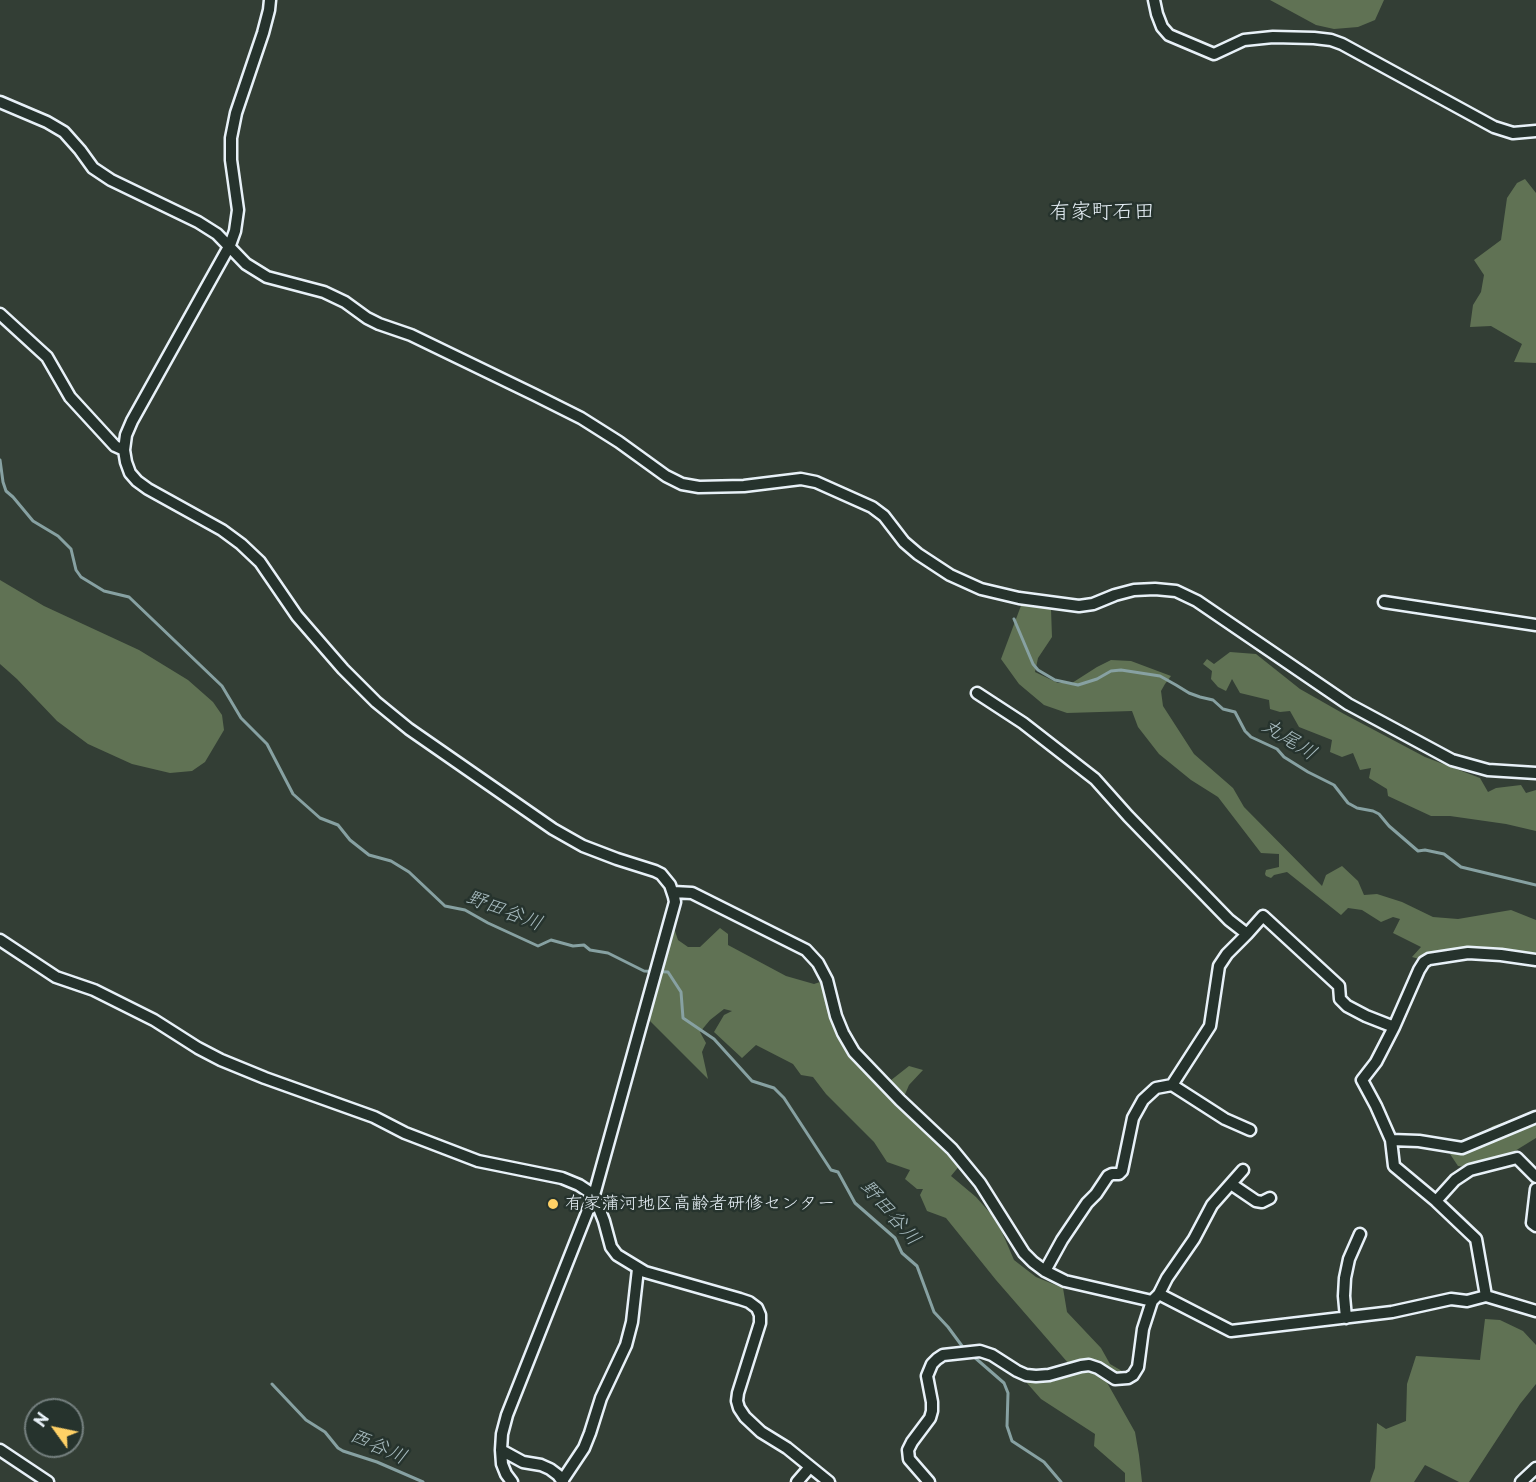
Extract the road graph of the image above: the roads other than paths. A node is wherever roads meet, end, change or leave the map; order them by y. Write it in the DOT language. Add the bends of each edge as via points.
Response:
graph roads {
  1 [pos="270,0"];
  2 [pos="1154,0"];
  3 [pos="0,102"];
  4 [pos="1536,131"];
  5 [pos="230,246"];
  6 [pos="0,314"];
  7 [pos="124,450"];
  8 [pos="1384,602"];
  9 [pos="1536,625"];
  10 [pos="977,693"];
  11 [pos="1536,773"];
  12 [pos="673,892"];
  13 [pos="1247,934"];
  14 [pos="0,940"];
  15 [pos="1536,960"];
  16 [pos="1394,1027"];
  17 [pos="1172,1085"];
  18 [pos="1536,1117"];
  19 [pos="1250,1130"];
  20 [pos="1391,1140"];
  21 [pos="1243,1170"];
  22 [pos="1536,1177"];
  23 [pos="1230,1184"];
  24 [pos="1536,1189"];
  25 [pos="594,1196"];
  26 [pos="1270,1198"];
  27 [pos="1436,1202"];
  28 [pos="1536,1226"];
  29 [pos="1360,1234"];
  30 [pos="638,1269"];
  31 [pos="1045,1271"];
  32 [pos="1486,1296"];
  33 [pos="1156,1297"];
  34 [pos="1536,1311"];
  35 [pos="1346,1318"];
  36 [pos="0,1450"];
  37 [pos="501,1450"];
  38 [pos="810,1467"];
  39 [pos="1536,1468"];
  40 [pos="48,1482"];
  41 [pos="512,1482"];
  42 [pos="563,1482"];
  43 [pos="797,1482"];
  44 [pos="829,1482"];
  45 [pos="929,1482"];
  46 [pos="1521,1482"];
  1 -- 5 [label="street" via="231,138 238,210"];
  2 -- 4 [label="street" via="1156,14 1169,35 1214,54 1244,40 1331,40 1494,127 1513,133"];
  3 -- 5 [label="street" via="63,132 93,168 198,222"];
  5 -- 7 [label="street" via="132,421"];
  5 -- 11 [label="street" via="246,264 267,277 324,292 379,324 411,335 581,418 682,483 699,487 801,479 816,482 872,507 904,542 950,575 981,589 1019,598 1079,606 1134,590 1176,591 1197,601 1348,704 1452,760 1488,770"];
  6 -- 7 [label="street" via="47,357 70,397 115,447"];
  7 -- 12 [label="street" via="130,473 137,481 222,530 260,562 297,616 343,669 409,729 553,829 583,846 655,871"];
  8 -- 9 [label="street"];
  10 -- 13 [label="street" via="1095,779 1229,920"];
  12 -- 25 [label="street" via="675,902"];
  12 -- 31 [label="street" via="692,893 806,950 827,980 836,1016 854,1052 951,1149 980,1183 1024,1253"];
  13 -- 16 [label="street" via="1263,916 1339,986 1340,999 1347,1006"];
  13 -- 17 [label="street" via="1219,966 1210,1026"];
  14 -- 25 [label="street" via="57,977 94,990 154,1020 221,1060 478,1161 562,1178"];
  15 -- 16 [label="street" via="1468,953 1429,959 1419,970"];
  16 -- 20 [label="street" via="1362,1080"];
  17 -- 19 [label="street"];
  17 -- 31 [label="street" via="1156,1088 1143,1100 1133,1118 1122,1171 1108,1176 1087,1203"];
  18 -- 20 [label="street" via="1462,1148"];
  20 -- 27 [label="street" via="1394,1166"];
  21 -- 23 [label="street"];
  22 -- 27 [label="street" via="1517,1158 1470,1170"];
  23 -- 26 [label="street" via="1256,1201"];
  23 -- 33 [label="street" via="1212,1205"];
  24 -- 28 [label="street" via="1532,1223"];
  25 -- 30 [label="street" via="611,1247"];
  25 -- 37 [label="street" via="507,1415"];
  27 -- 32 [label="street" via="1476,1239"];
  29 -- 35 [label="street" via="1345,1278"];
  30 -- 38 [label="street" via="740,1299 757,1308 760,1323 738,1392 739,1408 761,1432"];
  30 -- 42 [label="street" via="626,1345 601,1398 584,1448"];
  31 -- 33 [label="street" via="1065,1281"];
  32 -- 34 [label="street"];
  32 -- 35 [label="street"];
  33 -- 35 [label="street" via="1231,1331"];
  33 -- 45 [label="street" via="1143,1329 1138,1366 1128,1378 1115,1379 1089,1365 1049,1375 1026,1375 980,1351 937,1359 927,1376 930,1418 908,1450 909,1459"];
  36 -- 40 [label="street"];
  37 -- 41 [label="street" via="502,1464"];
  37 -- 42 [label="street" via="523,1462 550,1469"];
  38 -- 43 [label="street"];
  38 -- 44 [label="street"];
  39 -- 46 [label="street"];
}
